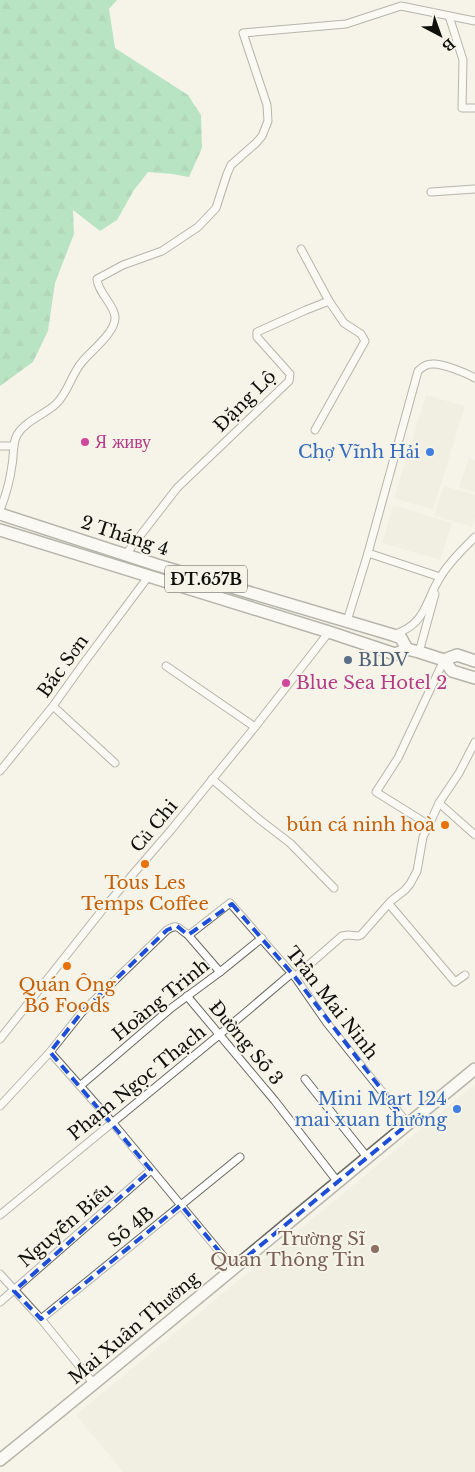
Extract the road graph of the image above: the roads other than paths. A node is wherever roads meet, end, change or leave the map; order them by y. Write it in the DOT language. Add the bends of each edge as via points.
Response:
graph roads {
  1 [pos="449,16"];
  2 [pos="475,21"];
  3 [pos="475,108"];
  4 [pos="475,189"];
  5 [pos="431,192"];
  6 [pos="301,249"];
  7 [pos="329,301"];
  8 [pos="475,378"];
  9 [pos="315,430"];
  10 [pos="0,446"];
  11 [pos="14,446"];
  12 [pos="0,510"];
  13 [pos="0,514"];
  14 [pos="0,530"];
  15 [pos="475,537"];
  16 [pos="368,553"];
  17 [pos="126,554"];
  18 [pos="157,564"];
  19 [pos="148,577"];
  20 [pos="440,577"];
  21 [pos="347,621"];
  22 [pos="330,632"];
  23 [pos="394,635"];
  24 [pos="407,649"];
  25 [pos="419,652"];
  26 [pos="444,660"];
  27 [pos="475,661"];
  28 [pos="166,666"];
  29 [pos="475,678"];
  30 [pos="53,706"];
  31 [pos="255,728"];
  32 [pos="475,742"];
  33 [pos="115,763"];
  34 [pos="0,771"];
  35 [pos="212,779"];
  36 [pos="439,803"];
  37 [pos="429,824"];
  38 [pos="475,834"];
  39 [pos="334,888"];
  40 [pos="389,904"];
  41 [pos="188,935"];
  42 [pos="262,938"];
  43 [pos="220,972"];
  44 [pos="293,975"];
  45 [pos="464,975"];
  46 [pos="187,996"];
  47 [pos="219,1035"];
  48 [pos="0,1039"];
  49 [pos="50,1052"];
  50 [pos="475,1069"];
  51 [pos="305,1079"];
  52 [pos="80,1086"];
  53 [pos="0,1106"];
  54 [pos="112,1122"];
  55 [pos="408,1124"];
  56 [pos="240,1157"];
  57 [pos="367,1157"];
  58 [pos="150,1170"];
  59 [pos="337,1181"];
  60 [pos="181,1205"];
  61 [pos="0,1215"];
  62 [pos="233,1268"];
  63 [pos="0,1274"];
  64 [pos="14,1290"];
  65 [pos="0,1302"];
  66 [pos="41,1319"];
  67 [pos="94,1384"];
  68 [pos="0,1460"];
  1 -- 2 [label="street"];
  1 -- 3 [label="street" via="463,60 462,108"];
  1 -- 11 [label="street" via="401,6 346,24 243,33 267,105 268,122 262,136 231,165 216,208 198,227 162,251 123,265 97,279 114,311 112,327 80,364 59,401 24,427"];
  4 -- 5 [label="street"];
  6 -- 7 [label="street"];
  7 -- 9 [label="street" via="344,323 365,340"];
  7 -- 17 [label="street, Đặng Lộ" via="257,332 257,337 290,374 289,381 177,488"];
  8 -- 16 [label="street" via="434,364 418,371"];
  10 -- 11 [label="street"];
  11 -- 12 [label="street" via="10,478"];
  13 -- 17 [label="main road, 2 Tháng 4 / ĐT.657B"];
  14 -- 19 [label="main road, 2 Tháng 4 / ĐT.657B"];
  15 -- 20 [label="street"];
  16 -- 20 [label="street"];
  16 -- 21 [label="street"];
  17 -- 18 [label="main road, 2 Tháng 4 / ĐT.657B"];
  18 -- 19 [label="main road"];
  18 -- 21 [label="main road, 2 Tháng 4 / ĐT.657B"];
  19 -- 22 [label="main road, 2 Tháng 4 / ĐT.657B"];
  19 -- 30 [label="street, Bắc Sơn"];
  20 -- 23 [label="street" via="418,621"];
  20 -- 25 [label="street"];
  21 -- 23 [label="main road, 2 Tháng 4 / ĐT.657B"];
  22 -- 24 [label="main road, 2 Tháng 4 / ĐT.657B" via="394,654"];
  22 -- 31 [label="street, Củ Chi"];
  23 -- 24 [label="main road" via="401,638"];
  24 -- 25 [label="main road, 2 Tháng 4 / ĐT.657B"];
  25 -- 26 [label="main road, 2 Tháng 4 / ĐT.657B"];
  26 -- 27 [label="main road, 2 Tháng 4 / ĐT.657B" via="457,655"];
  26 -- 29 [label="main road, 2 Tháng 4 / ĐT.657B" via="452,671"];
  26 -- 37 [label="street" via="398,758 376,792"];
  28 -- 31 [label="street"];
  30 -- 33 [label="street"];
  30 -- 34 [label="street, Bắc Sơn"];
  31 -- 35 [label="street, Củ Chi"];
  32 -- 36 [label="street"];
  35 -- 39 [label="street" via="290,843"];
  35 -- 48 [label="street, Củ Chi"];
  36 -- 37 [label="street"];
  36 -- 38 [label="street"];
  37 -- 40 [label="street" via="417,871 405,890"];
  40 -- 44 [label="street" via="361,934 342,936"];
  40 -- 45 [label="street" via="455,982"];
  41 -- 42 [label="street, Trần Mai Ninh" via="230,902"];
  41 -- 43 [label="street"];
  41 -- 49 [label="street" via="177,926 167,930 82,1012"];
  42 -- 43 [label="street, Hoàng Trinh"];
  42 -- 44 [label="street, Trần Mai Ninh"];
  43 -- 46 [label="street, Hoàng Trinh"];
  44 -- 47 [label="street, Phạm Ngọc Thạch"];
  44 -- 55 [label="street, Trần Mai Ninh"];
  46 -- 47 [label="street, Đường Số 3"];
  46 -- 52 [label="street, Hoàng Trinh"];
  47 -- 54 [label="street, Phạm Ngọc Thạch"];
  47 -- 59 [label="street, Đường Số 3"];
  49 -- 52 [label="street"];
  49 -- 53 [label="street"];
  50 -- 55 [label="main road, Mai Xuân Thưởng"];
  51 -- 57 [label="street"];
  52 -- 54 [label="street"];
  54 -- 58 [label="street"];
  54 -- 61 [label="street, Phạm Ngọc Thạch"];
  55 -- 57 [label="main road, Mai Xuân Thưởng"];
  56 -- 60 [label="street, Số 4B"];
  57 -- 59 [label="main road, Mai Xuân Thưởng"];
  58 -- 60 [label="street"];
  58 -- 64 [label="street, Nguyễn Biểu"];
  59 -- 62 [label="main road, Mai Xuân Thưởng"];
  60 -- 62 [label="street"];
  60 -- 66 [label="street, Số 4B"];
  62 -- 67 [label="main road, Mai Xuân Thưởng"];
  63 -- 64 [label="street"];
  64 -- 65 [label="street, Nguyễn Biểu"];
  64 -- 66 [label="street"];
  66 -- 67 [label="street"];
  67 -- 68 [label="main road, Mai Xuân Thưởng"];
}
